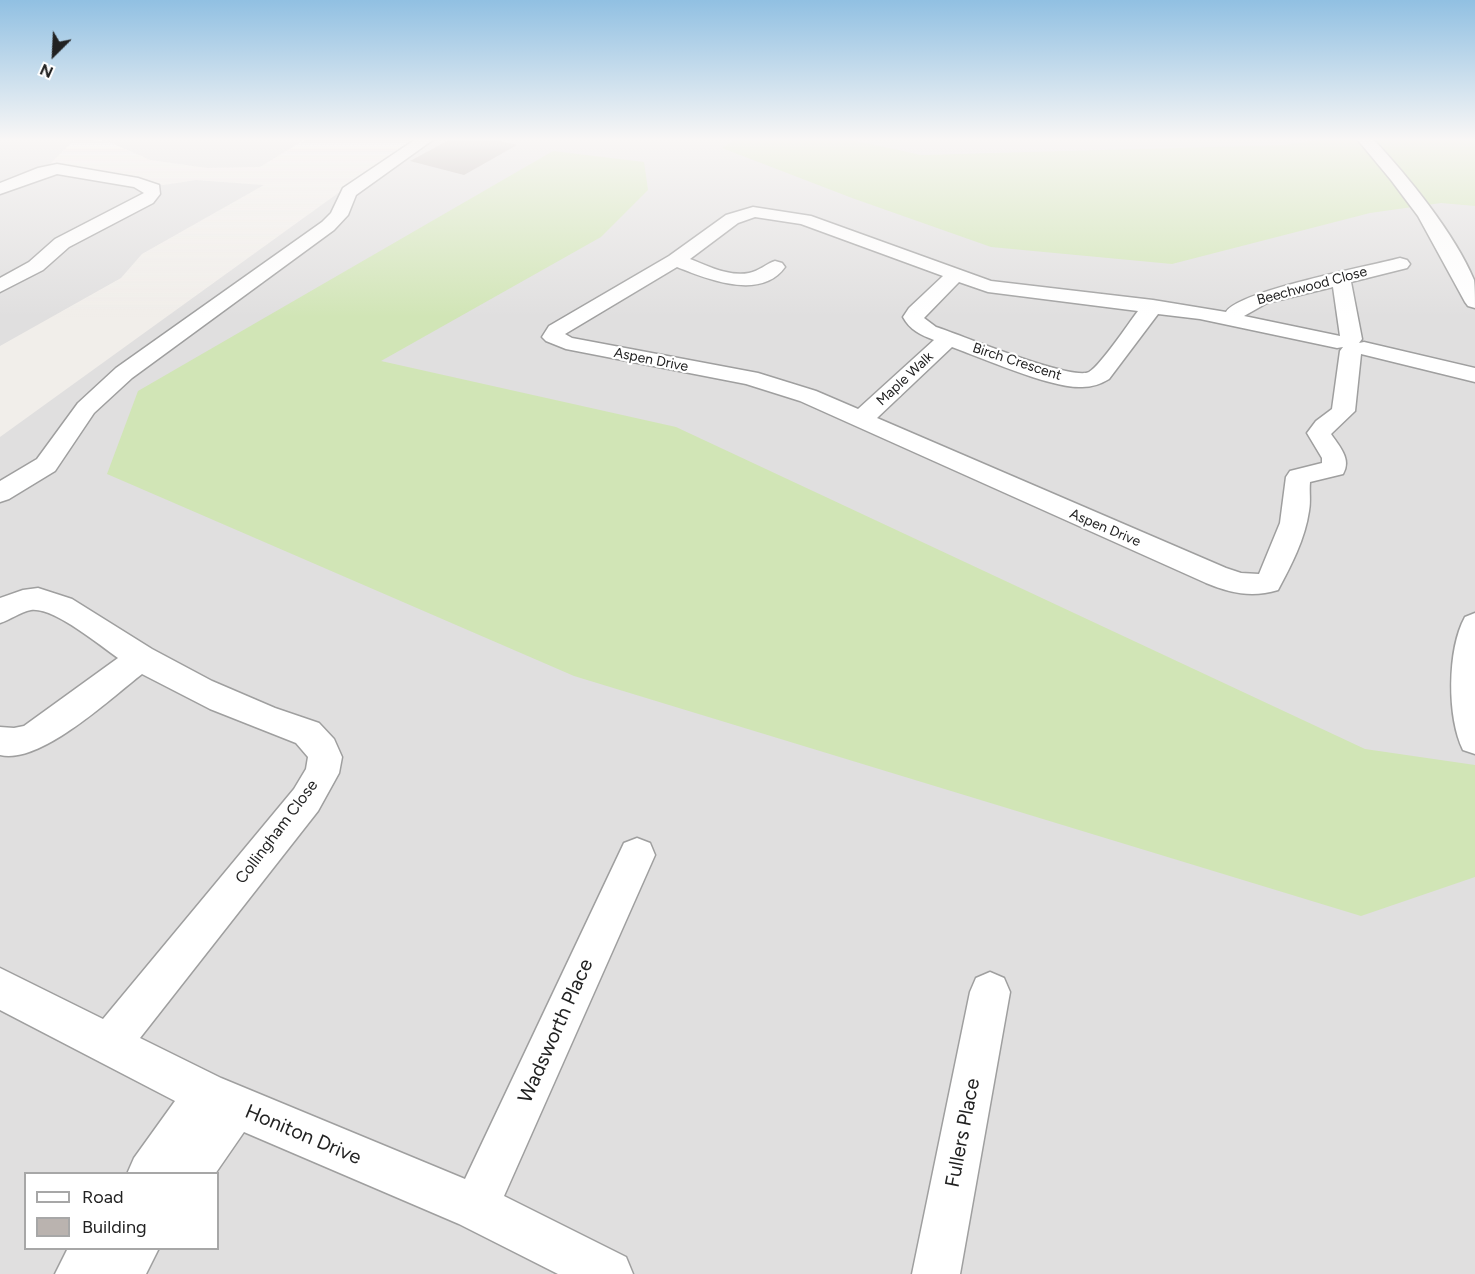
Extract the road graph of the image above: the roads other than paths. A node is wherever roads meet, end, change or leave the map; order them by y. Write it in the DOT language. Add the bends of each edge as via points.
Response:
graph roads {
  1 [pos="148,198"];
  2 [pos="346,198"];
  3 [pos="1413,198"];
  4 [pos="676,260"];
  5 [pos="1400,264"];
  6 [pos="775,267"];
  7 [pos="955,276"];
  8 [pos="1341,278"];
  9 [pos="0,286"];
  10 [pos="1475,302"];
  11 [pos="1153,306"];
  12 [pos="1232,320"];
  13 [pos="948,339"];
  14 [pos="1351,345"];
  15 [pos="1475,375"];
  16 [pos="862,419"];
  17 [pos="0,493"];
  18 [pos="0,612"];
  19 [pos="1475,625"];
  20 [pos="141,658"];
  21 [pos="1475,740"];
  22 [pos="0,741"];
  23 [pos="637,855"];
  24 [pos="0,988"];
  25 [pos="990,992"];
  26 [pos="109,1044"];
  27 [pos="221,1100"];
  28 [pos="151,1172"];
  29 [pos="188,1172"];
  30 [pos="476,1207"];
  31 [pos="96,1250"];
  32 [pos="134,1250"];
  33 [pos="79,1274"];
  34 [pos="117,1274"];
  35 [pos="609,1274"];
  36 [pos="936,1274"];
  1 -- 9 [label="street" via="62,243 36,266"];
  2 -- 17 [label="street" via="339,215 328,226 124,373 86,408 46,465"];
  3 -- 10 [label="street"];
  4 -- 6 [label="street" via="737,280 761,277"];
  4 -- 7 [label="street, Aspen Drive" via="732,219 764,212 805,220"];
  4 -- 16 [label="street, Aspen Drive" via="556,330 553,337 566,343 766,382"];
  5 -- 8 [label="street, Beechwood Close"];
  7 -- 11 [label="street, Aspen Drive" via="1003,289"];
  7 -- 13 [label="street, Birch Crescent" via="914,317 922,327"];
  8 -- 12 [label="street, Beechwood Close" via="1249,303 1237,310"];
  8 -- 14 [label="street, Aspen Drive"];
  11 -- 12 [label="street, Aspen Drive"];
  11 -- 13 [label="street, Birch Crescent" via="1112,361 1093,379 1080,381 1051,375"];
  12 -- 14 [label="street, Aspen Drive"];
  13 -- 16 [label="street, Maple Walk"];
  14 -- 15 [label="street, Aspen Drive"];
  14 -- 16 [label="street, Aspen Drive" via="1343,411 1319,433 1335,458 1334,468 1299,477 1297,507 1276,567 1268,583 1256,586 1240,585 1199,568"];
  18 -- 20 [label="street, Collingham Close" via="27,600 46,601"];
  19 -- 21 [label="street" via="1466,680"];
  20 -- 22 [label="street" via="36,736 22,742"];
  20 -- 26 [label="street, Collingham Close" via="228,705 307,733 326,751 326,763 306,800"];
  23 -- 30 [label="street, Wadsworth Place"];
  24 -- 26 [label="street, Honiton Drive"];
  25 -- 36 [label="street, Fullers Place"];
  26 -- 27 [label="street, Honiton Drive"];
  27 -- 28 [label="street"];
  27 -- 29 [label="street"];
  27 -- 30 [label="street, Honiton Drive"];
  30 -- 35 [label="street, Honiton Drive"];
  31 -- 33 [label="street"];
  32 -- 34 [label="street"];
}
